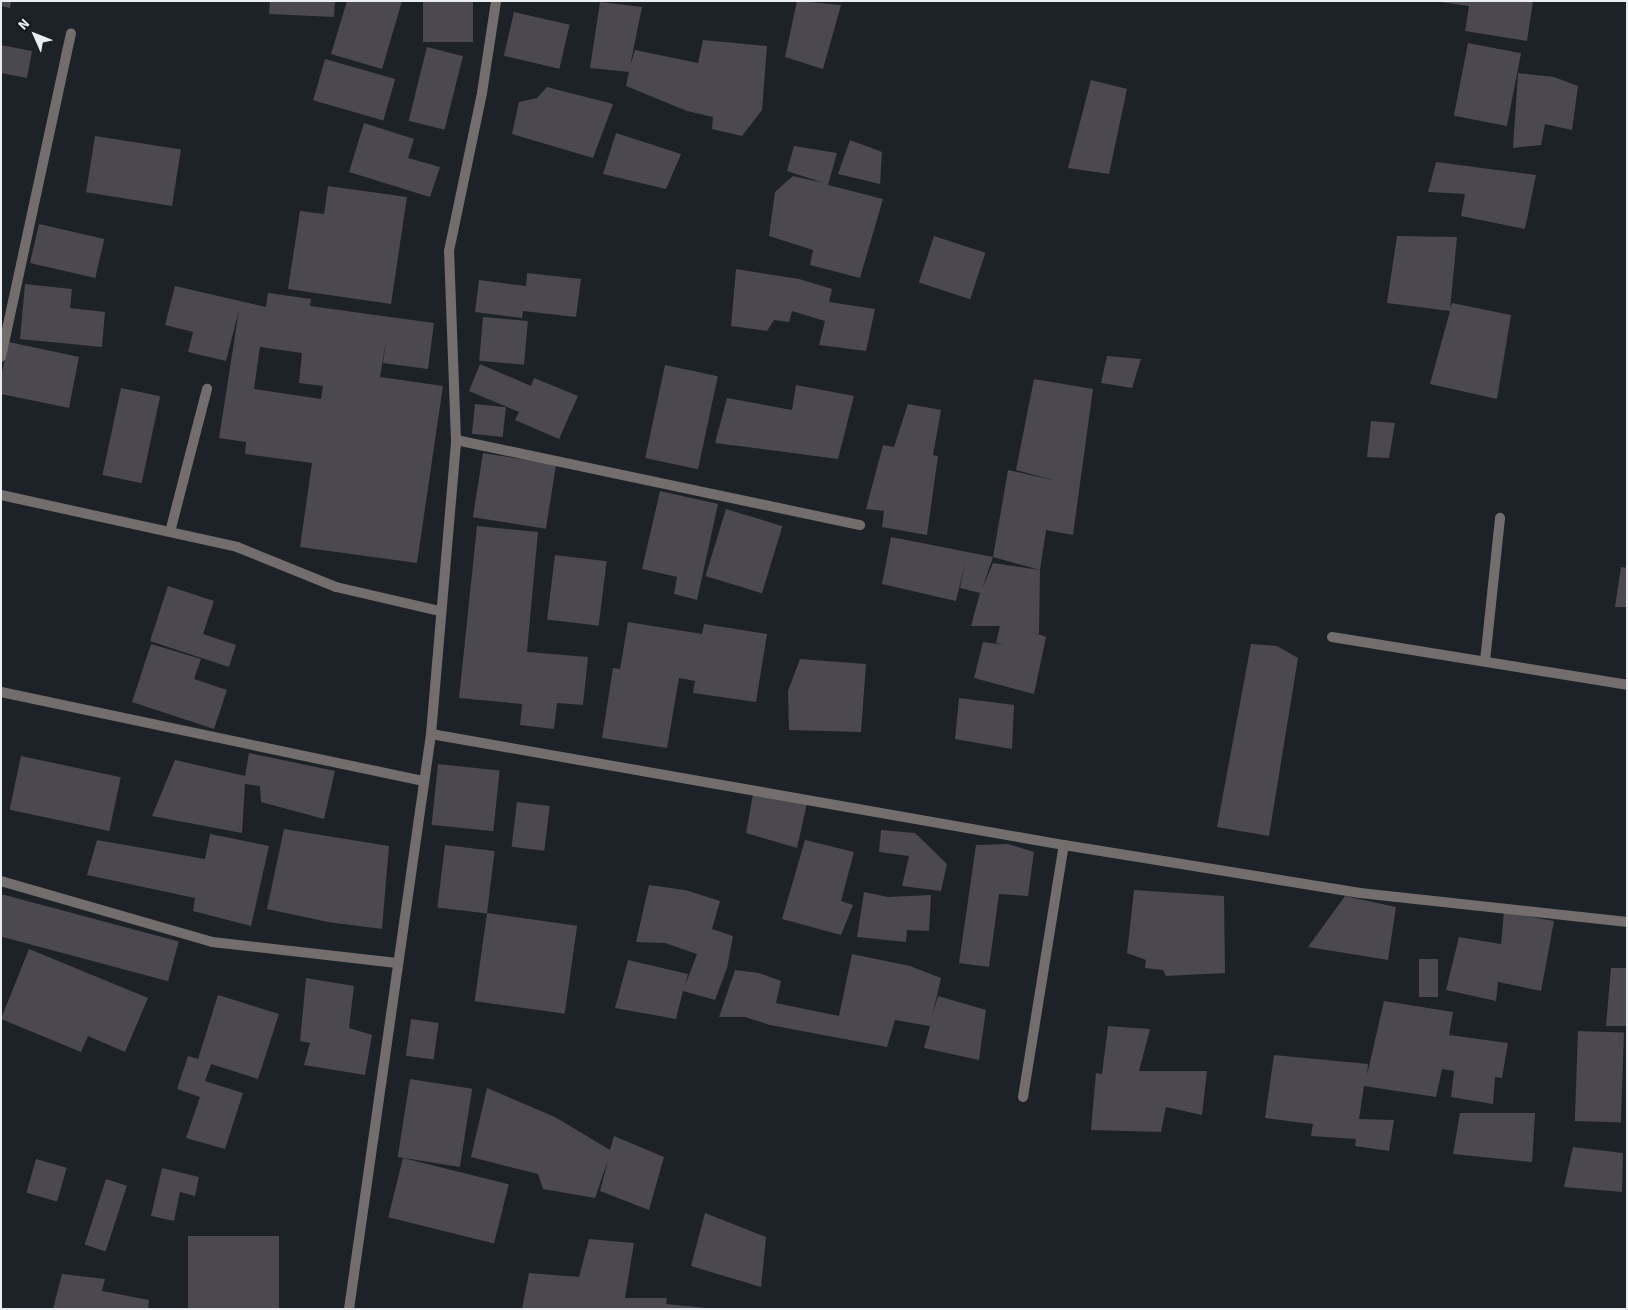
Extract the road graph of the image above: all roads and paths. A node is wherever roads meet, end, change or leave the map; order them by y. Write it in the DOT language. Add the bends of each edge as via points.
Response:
graph roads {
  1 [pos="496,1"];
  2 [pos="71,33"];
  3 [pos="1,357"];
  4 [pos="207,388"];
  5 [pos="456,440"];
  6 [pos="1,495"];
  7 [pos="1500,518"];
  8 [pos="860,525"];
  9 [pos="170,532"];
  10 [pos="440,611"];
  11 [pos="1332,637"];
  12 [pos="1486,661"];
  13 [pos="1627,685"];
  14 [pos="1,692"];
  15 [pos="432,734"];
  16 [pos="422,781"];
  17 [pos="1064,845"];
  18 [pos="1,881"];
  19 [pos="1627,922"];
  20 [pos="397,963"];
  21 [pos="1023,1097"];
  22 [pos="349,1309"];
  1 -- 5 [label="street" via="482,93 449,251"];
  2 -- 3 [label="street"];
  4 -- 9 [label="street"];
  5 -- 8 [label="street"];
  5 -- 10 [label="street"];
  6 -- 9 [label="street"];
  7 -- 12 [label="street"];
  9 -- 10 [label="street" via="237,547 336,587"];
  10 -- 15 [label="street"];
  11 -- 12 [label="street"];
  12 -- 13 [label="street"];
  14 -- 16 [label="street"];
  15 -- 16 [label="street"];
  15 -- 17 [label="street"];
  16 -- 20 [label="street"];
  17 -- 19 [label="street" via="1360,893"];
  17 -- 21 [label="street"];
  18 -- 20 [label="street" via="212,942"];
  20 -- 22 [label="street"];
}
